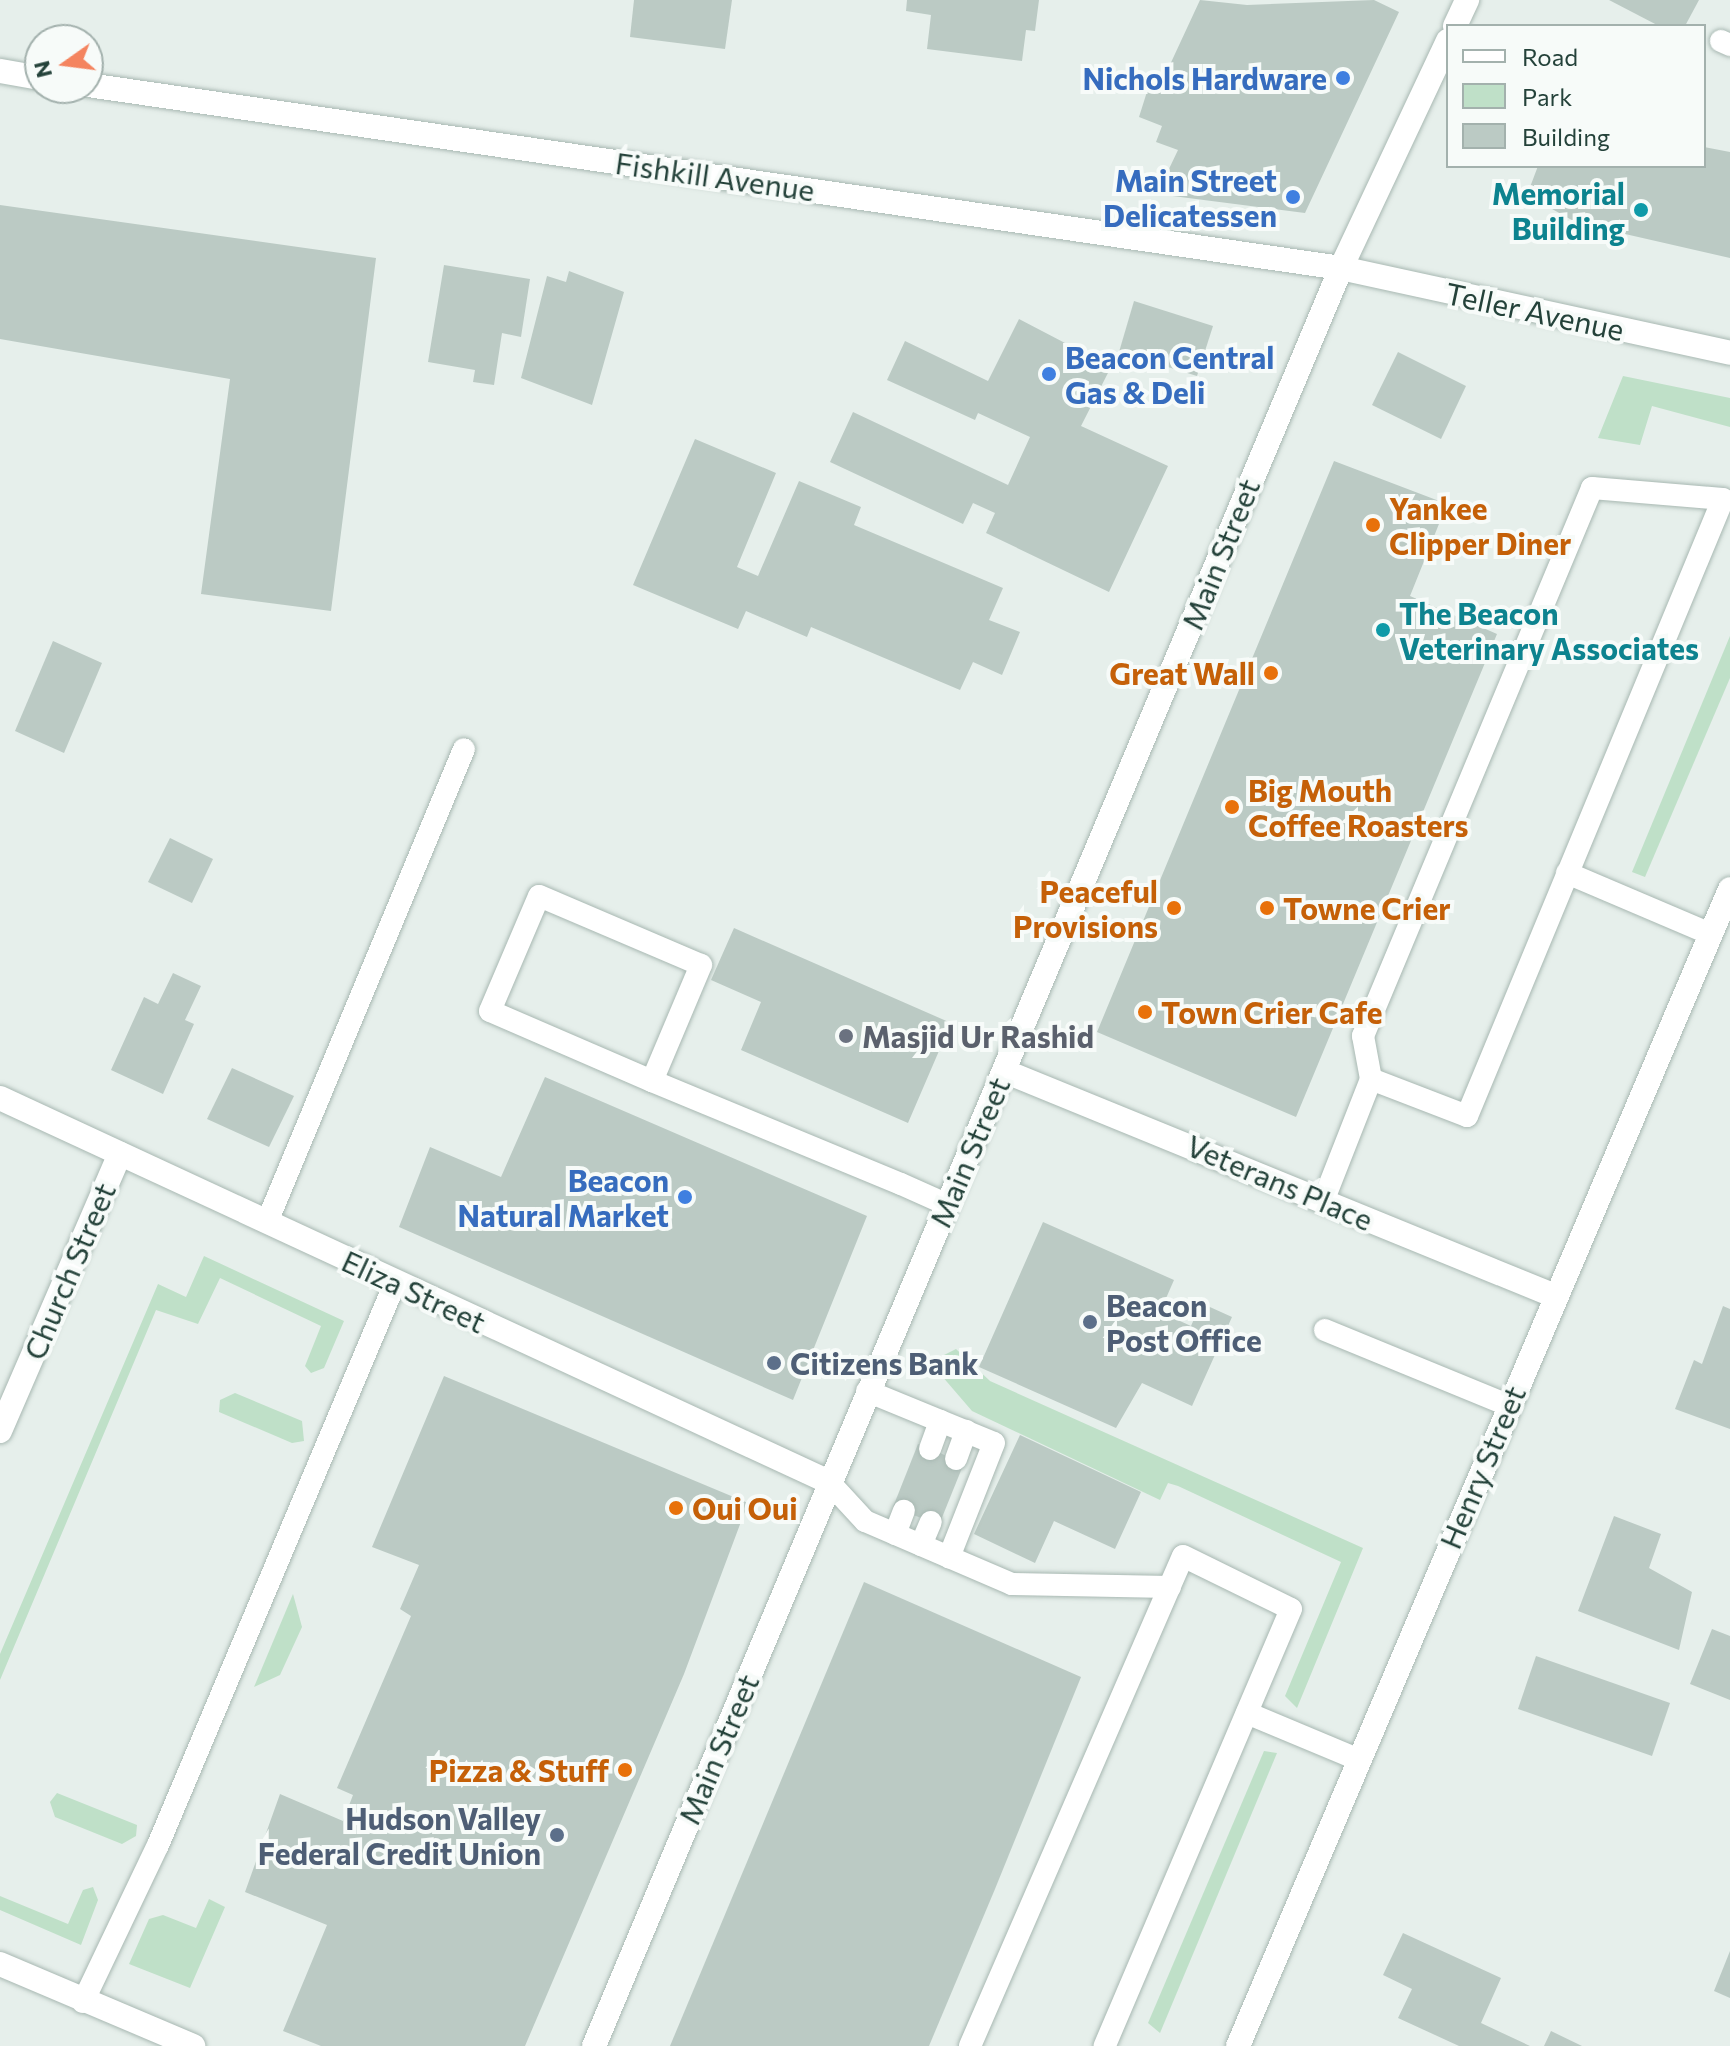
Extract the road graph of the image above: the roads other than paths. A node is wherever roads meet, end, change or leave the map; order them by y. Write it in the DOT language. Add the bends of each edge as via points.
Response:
graph roads {
  1 [pos="1467,0"];
  2 [pos="1456,24"];
  3 [pos="1446,45"];
  4 [pos="0,71"];
  5 [pos="24,75"];
  6 [pos="104,87"];
  7 [pos="1341,268"];
  8 [pos="1730,353"];
  9 [pos="464,749"];
  10 [pos="1567,873"];
  11 [pos="1730,889"];
  12 [pos="1711,934"];
  13 [pos="1004,1071"];
  14 [pos="1371,1079"];
  15 [pos="652,1081"];
  16 [pos="0,1098"];
  17 [pos="120,1154"];
  18 [pos="1324,1199"];
  19 [pos="946,1204"];
  20 [pos="267,1222"];
  21 [pos="395,1283"];
  22 [pos="1555,1296"];
  23 [pos="1325,1330"];
  24 [pos="867,1391"];
  25 [pos="1508,1405"];
  26 [pos="940,1421"];
  27 [pos="0,1431"];
  28 [pos="966,1431"];
  29 [pos="930,1449"];
  30 [pos="956,1459"];
  31 [pos="829,1482"];
  32 [pos="904,1511"];
  33 [pos="931,1522"];
  34 [pos="895,1534"];
  35 [pos="921,1545"];
  36 [pos="949,1557"];
  37 [pos="1170,1587"];
  38 [pos="1247,1713"];
  39 [pos="1357,1759"];
  40 [pos="0,1964"];
  41 [pos="83,2002"];
  42 [pos="1112,2044"];
  43 [pos="193,2046"];
  44 [pos="594,2046"];
  45 [pos="970,2046"];
  46 [pos="1238,2046"];
  1 -- 2 [label="street"];
  3 -- 7 [label="street, Main Street"];
  4 -- 5 [label="street"];
  6 -- 7 [label="street, Fishkill Avenue"];
  7 -- 8 [label="street, Teller Avenue"];
  7 -- 13 [label="street, Main Street"];
  9 -- 20 [label="lane"];
  10 -- 12 [label="lane"];
  10 -- 14 [label="lane" via="1467,1116"];
  10 -- 14 [label="lane" via="1723,499 1592,488 1363,1036"];
  11 -- 12 [label="street, Henry Street"];
  12 -- 22 [label="street, Henry Street"];
  13 -- 18 [label="street, Veterans Place"];
  13 -- 19 [label="street, Main Street"];
  14 -- 18 [label="lane"];
  15 -- 15 [label="lane" via="701,965 539,896 490,1011"];
  15 -- 19 [label="lane"];
  16 -- 17 [label="street, Eliza Street"];
  17 -- 20 [label="street, Eliza Street"];
  17 -- 27 [label="street, Church Street"];
  18 -- 22 [label="street, Veterans Place"];
  19 -- 24 [label="street, Main Street"];
  20 -- 21 [label="street, Eliza Street"];
  21 -- 31 [label="street, Eliza Street"];
  21 -- 41 [label="lane" via="158,1845"];
  22 -- 25 [label="street, Henry Street"];
  23 -- 25 [label="lane"];
  24 -- 26 [label="lane"];
  24 -- 31 [label="street, Main Street"];
  25 -- 39 [label="street, Henry Street"];
  26 -- 28 [label="lane"];
  26 -- 29 [label="lane"];
  28 -- 30 [label="lane"];
  28 -- 36 [label="lane" via="994,1443"];
  31 -- 34 [label="lane" via="865,1521"];
  31 -- 44 [label="street, Main Street"];
  32 -- 34 [label="lane"];
  33 -- 35 [label="lane"];
  34 -- 35 [label="lane"];
  35 -- 36 [label="lane"];
  36 -- 37 [label="lane" via="1012,1584"];
  37 -- 38 [label="lane" via="1183,1556 1291,1609"];
  37 -- 45 [label="lane"];
  38 -- 39 [label="lane"];
  38 -- 42 [label="lane"];
  39 -- 46 [label="street, Henry Street"];
  40 -- 41 [label="street"];
  41 -- 43 [label="street"];
}
